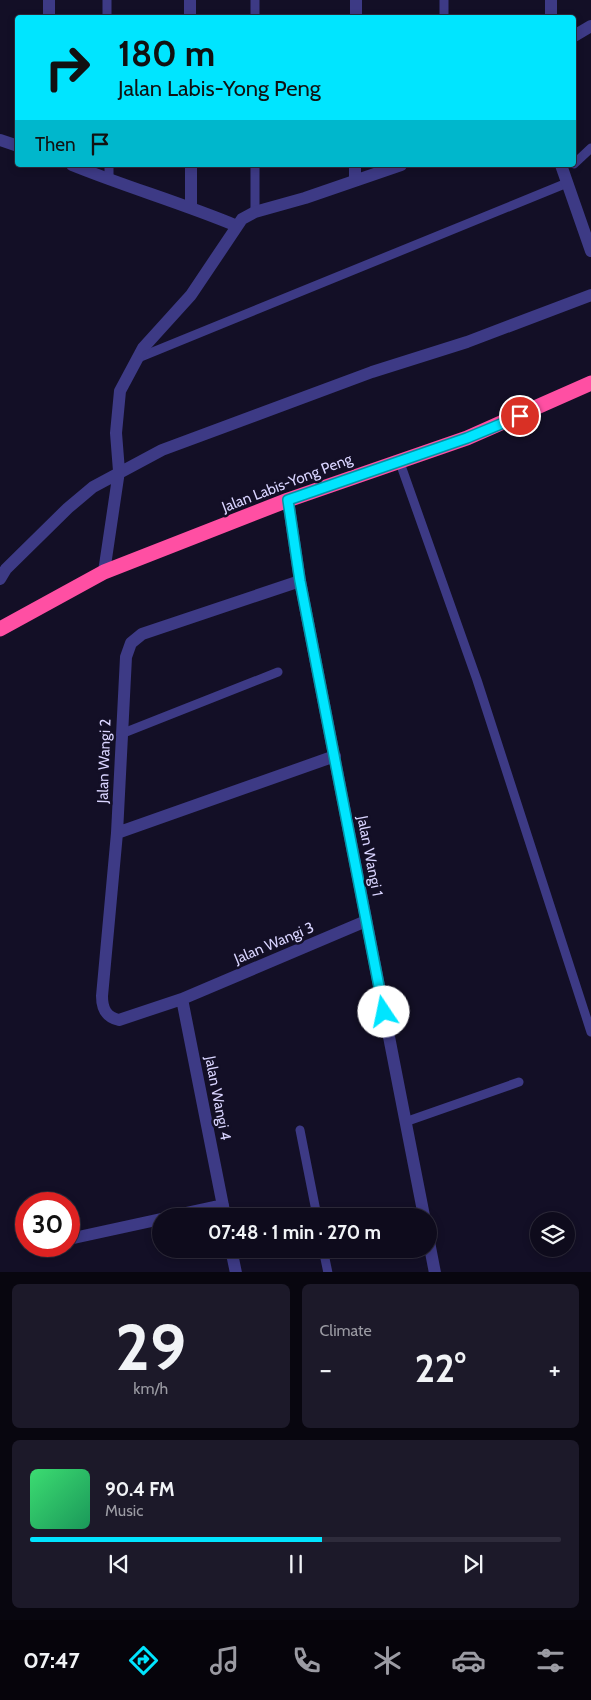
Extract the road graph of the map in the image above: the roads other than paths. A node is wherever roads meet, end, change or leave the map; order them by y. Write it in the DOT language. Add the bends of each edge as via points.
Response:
graph roads {
  1 [pos="49,0"];
  2 [pos="107,0"];
  3 [pos="190,0"];
  4 [pos="255,0"];
  5 [pos="356,0"];
  6 [pos="444,0"];
  7 [pos="551,0"];
  8 [pos="49,15"];
  9 [pos="108,15"];
  10 [pos="190,15"];
  11 [pos="255,15"];
  12 [pos="356,15"];
  13 [pos="444,15"];
  14 [pos="551,15"];
  15 [pos="591,26"];
  16 [pos="576,35"];
  17 [pos="0,140"];
  18 [pos="15,145"];
  19 [pos="591,148"];
  20 [pos="576,162"];
  21 [pos="77,167"];
  22 [pos="109,167"];
  23 [pos="191,167"];
  24 [pos="255,167"];
  25 [pos="355,167"];
  26 [pos="395,167"];
  27 [pos="568,170"];
  28 [pos="109,180"];
  29 [pos="355,180"];
  30 [pos="191,207"];
  31 [pos="255,212"];
  32 [pos="237,226"];
  33 [pos="591,251"];
  34 [pos="591,294"];
  35 [pos="138,358"];
  36 [pos="591,383"];
  37 [pos="399,460"];
  38 [pos="119,471"];
  39 [pos="288,500"];
  40 [pos="104,572"];
  41 [pos="0,580"];
  42 [pos="300,581"];
  43 [pos="0,629"];
  44 [pos="278,672"];
  45 [pos="120,734"];
  46 [pos="335,756"];
  47 [pos="118,833"];
  48 [pos="366,921"];
  49 [pos="188,997"];
  50 [pos="591,1032"];
  51 [pos="519,1082"];
  52 [pos="405,1122"];
  53 [pos="300,1130"];
  54 [pos="223,1208"];
  55 [pos="315,1208"];
  56 [pos="422,1208"];
  57 [pos="152,1221"];
  58 [pos="80,1237"];
  59 [pos="233,1258"];
  60 [pos="325,1258"];
  61 [pos="432,1258"];
  62 [pos="236,1272"];
  63 [pos="328,1272"];
  64 [pos="435,1272"];
  1 -- 8 [label="street"];
  2 -- 9 [label="lane"];
  3 -- 10 [label="street"];
  4 -- 11 [label="lane"];
  5 -- 12 [label="street"];
  6 -- 13 [label="lane"];
  7 -- 14 [label="street"];
  15 -- 16 [label="street"];
  17 -- 18 [label="street"];
  19 -- 20 [label="lane"];
  21 -- 28 [label="street"];
  22 -- 28 [label="lane"];
  23 -- 30 [label="street"];
  24 -- 31 [label="lane"];
  25 -- 29 [label="street"];
  26 -- 29 [label="street"];
  27 -- 33 [label="street"];
  27 -- 35 [label="lane"];
  28 -- 30 [label="street"];
  29 -- 31 [label="street"];
  30 -- 32 [label="street"];
  31 -- 32 [label="street"];
  32 -- 35 [label="street" via="191,295 143,348"];
  34 -- 38 [label="street" via="467,342 372,372 201,434"];
  35 -- 38 [label="street" via="120,392 116,412"];
  36 -- 37 [label="highway, Jalan Labis-Yong Peng" via="467,438"];
  37 -- 39 [label="highway, Jalan Labis-Yong Peng"];
  37 -- 50 [label="lane" via="477,680"];
  38 -- 40 [label="street"];
  38 -- 41 [label="street" via="68,508 6,569"];
  39 -- 40 [label="highway, Jalan Labis-Yong Peng"];
  39 -- 42 [label="street, Jalan Wangi 1"];
  40 -- 43 [label="highway, Jalan Labis-Yong Peng"];
  42 -- 45 [label="street, Jalan Wangi 2" via="136,638 130,643"];
  42 -- 46 [label="street, Jalan Wangi 1"];
  44 -- 45 [label="lane"];
  45 -- 47 [label="street, Jalan Wangi 2"];
  46 -- 47 [label="street"];
  46 -- 48 [label="street, Jalan Wangi 1"];
  47 -- 49 [label="street, Jalan Wangi 2" via="103,1008 110,1017 119,1020"];
  48 -- 49 [label="street, Jalan Wangi 3"];
  48 -- 52 [label="street, Jalan Wangi 1"];
  49 -- 54 [label="street, Jalan Wangi 4"];
  51 -- 52 [label="lane"];
  52 -- 56 [label="street, Jalan Wangi 1"];
  53 -- 55 [label="lane"];
  57 -- 58 [label="street"];
  59 -- 62 [label="street"];
  60 -- 63 [label="lane"];
  61 -- 64 [label="street"];
}
